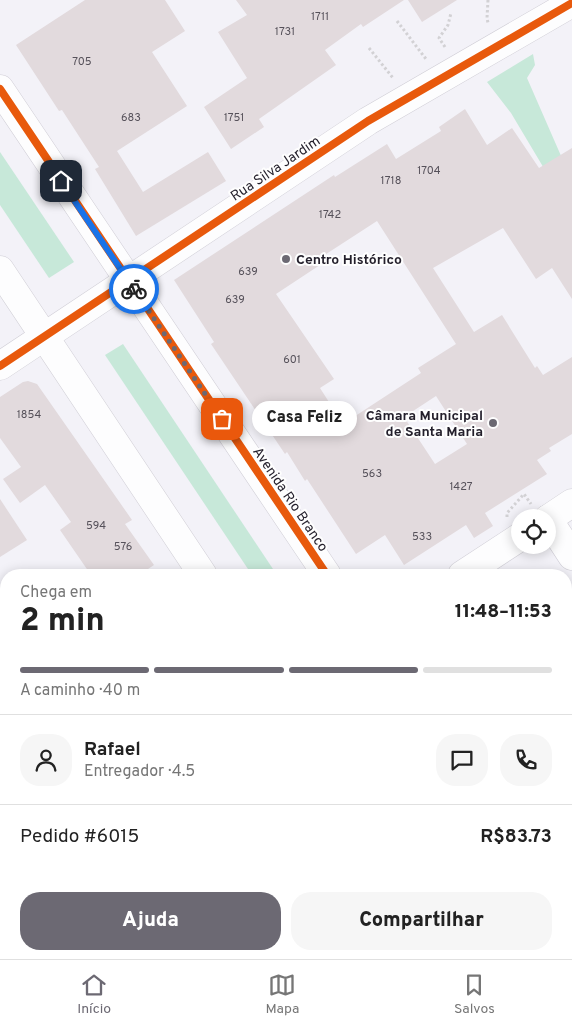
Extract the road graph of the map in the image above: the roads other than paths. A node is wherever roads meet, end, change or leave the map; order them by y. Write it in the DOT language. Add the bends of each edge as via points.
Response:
graph roads {
  1 [pos="572,3"];
  2 [pos="0,89"];
  3 [pos="0,270"];
  4 [pos="128,280"];
  5 [pos="44,336"];
  6 [pos="0,366"];
  7 [pos="572,503"];
  8 [pos="556,514"];
  9 [pos="556,531"];
  10 [pos="511,532"];
  11 [pos="572,556"];
  12 [pos="199,569"];
  13 [pos="323,569"];
  14 [pos="469,569"];
  1 -- 4 [label="street, Rua Silva Jardim" via="368,121"];
  2 -- 4 [label="street, Avenida Rio Branco"];
  3 -- 5 [label="street"];
  4 -- 5 [label="street, Rua Silva Jardim"];
  4 -- 13 [label="street, Avenida Rio Branco"];
  5 -- 6 [label="street, Rua Silva Jardim"];
  5 -- 12 [label="street"];
  7 -- 8 [label="street"];
  9 -- 11 [label="street"];
  10 -- 14 [label="street"];
}
